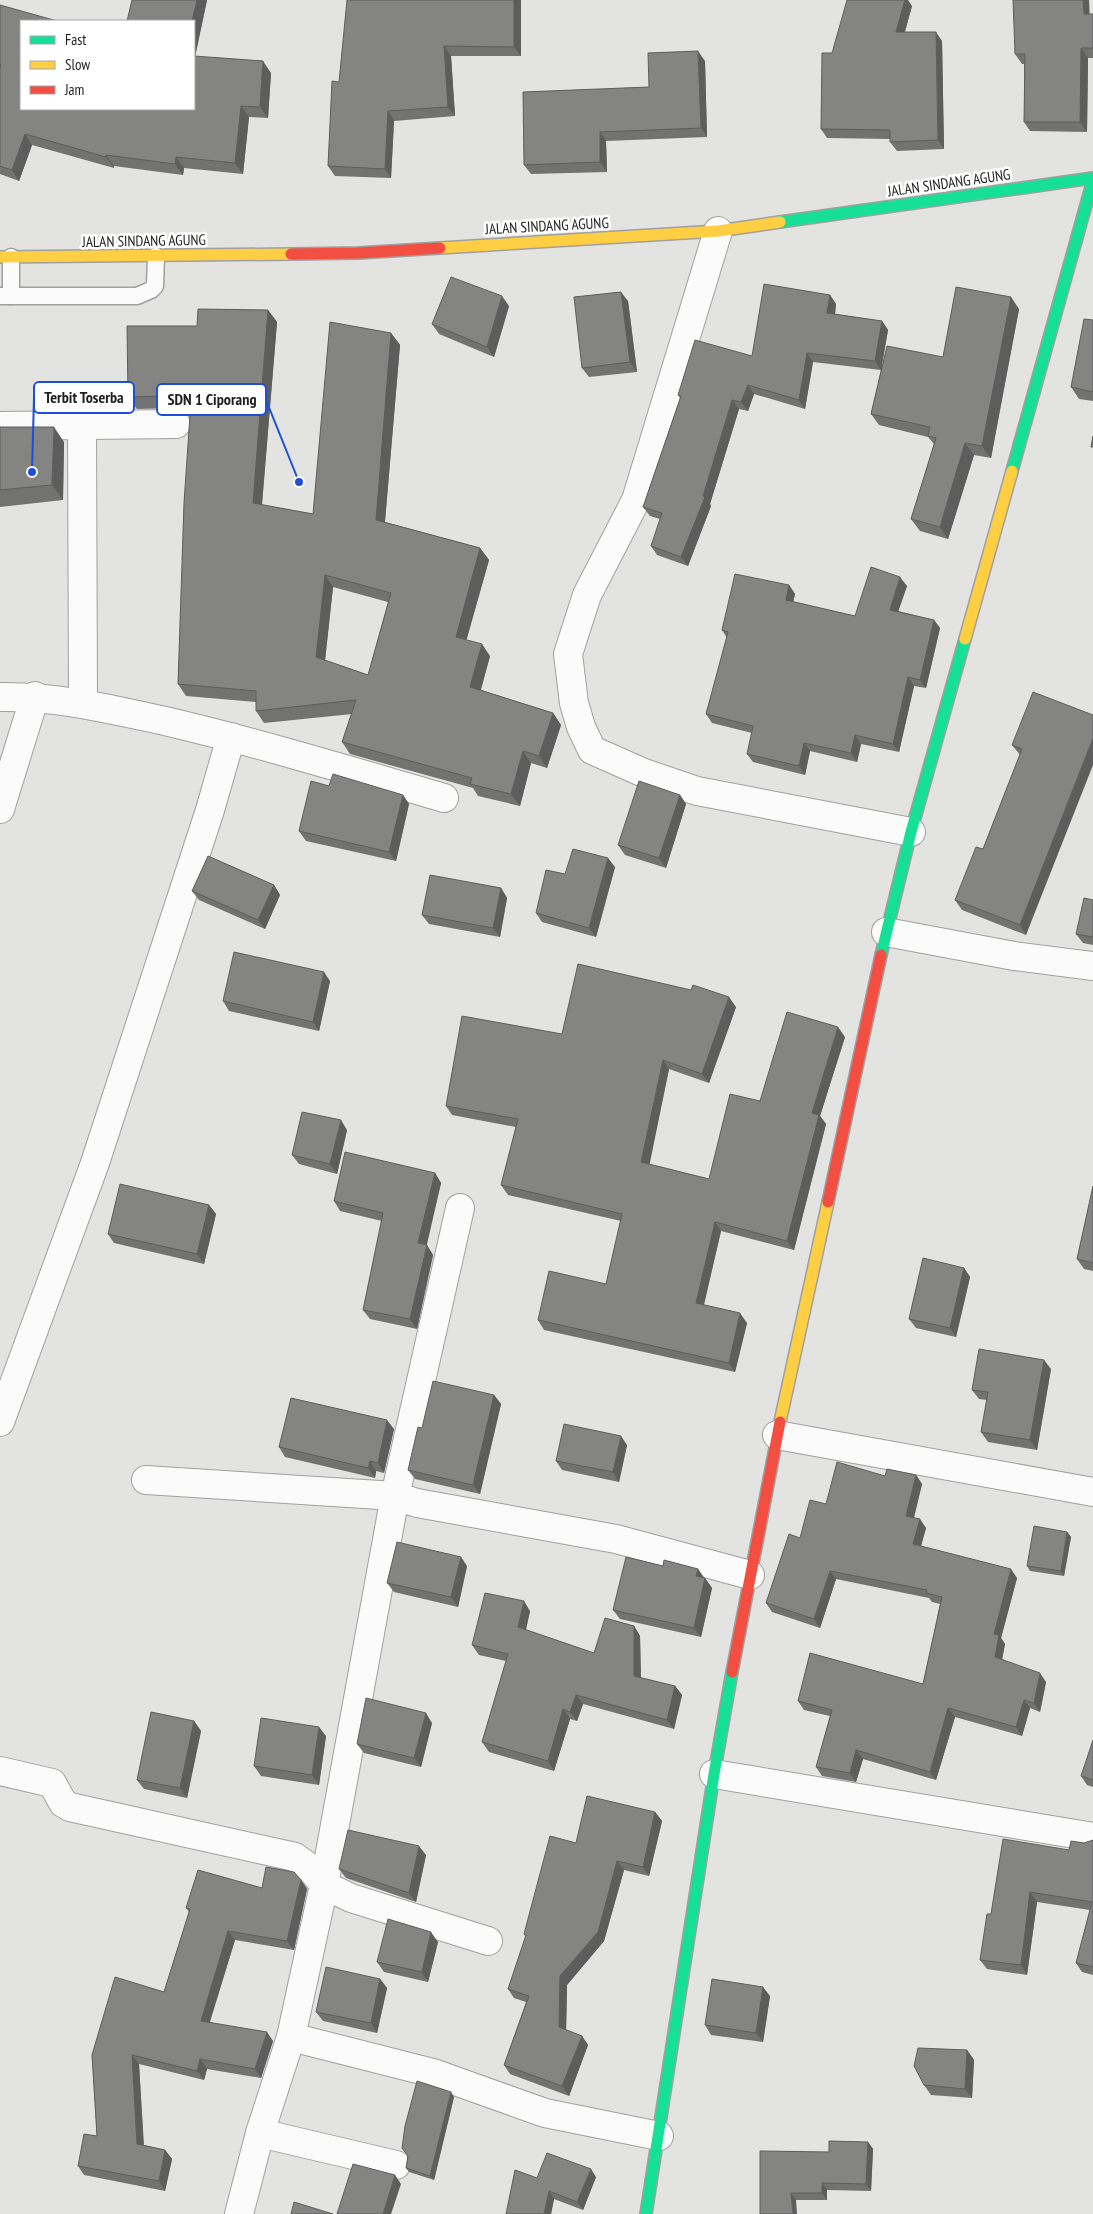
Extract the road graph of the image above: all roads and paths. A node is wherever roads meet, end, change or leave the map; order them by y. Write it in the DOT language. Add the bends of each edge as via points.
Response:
graph roads {
  1 [pos="1093,179"];
  2 [pos="718,231"];
  3 [pos="156,256"];
  4 [pos="6,257"];
  5 [pos="6,296"];
  6 [pos="82,424"];
  7 [pos="176,424"];
  8 [pos="0,426"];
  9 [pos="35,696"];
  10 [pos="0,697"];
  11 [pos="84,704"];
  12 [pos="231,737"];
  13 [pos="444,798"];
  14 [pos="0,809"];
  15 [pos="911,832"];
  16 [pos="886,932"];
  17 [pos="1093,966"];
  18 [pos="460,1208"];
  19 [pos="1,1416"];
  20 [pos="777,1435"];
  21 [pos="146,1480"];
  22 [pos="1093,1492"];
  23 [pos="395,1496"];
  24 [pos="750,1575"];
  25 [pos="0,1771"];
  26 [pos="714,1774"];
  27 [pos="1093,1837"];
  28 [pos="324,1886"];
  29 [pos="488,1941"];
  30 [pos="291,2036"];
  31 [pos="260,2133"];
  32 [pos="659,2136"];
  33 [pos="396,2165"];
  34 [pos="239,2214"];
  35 [pos="646,2214"];
  1 -- 2 [label="street, JALAN SINDANG AGUNG"];
  1 -- 15 [label="street"];
  2 -- 3 [label="street, JALAN SINDANG AGUNG" via="358,253"];
  2 -- 15 [label="street" via="636,500 586,595 568,654 574,703 581,727 592,750 644,773 698,791"];
  3 -- 4 [label="street, JALAN SINDANG AGUNG"];
  3 -- 5 [label="lane" via="155,286 137,296"];
  4 -- 5 [label="lane"];
  6 -- 7 [label="street"];
  6 -- 8 [label="street"];
  6 -- 11 [label="street"];
  9 -- 10 [label="street"];
  9 -- 11 [label="street"];
  9 -- 14 [label="street"];
  11 -- 12 [label="street"];
  12 -- 13 [label="street"];
  12 -- 19 [label="street" via="95,1162"];
  15 -- 16 [label="street"];
  16 -- 17 [label="street" via="1014,956"];
  16 -- 20 [label="street"];
  18 -- 23 [label="street"];
  20 -- 22 [label="street"];
  20 -- 24 [label="street"];
  21 -- 23 [label="street"];
  23 -- 24 [label="street" via="417,1503 616,1539"];
  23 -- 28 [label="street"];
  24 -- 26 [label="street"];
  25 -- 28 [label="street" via="52,1783 63,1803 70,1807 295,1857"];
  26 -- 27 [label="street"];
  26 -- 32 [label="street"];
  28 -- 29 [label="street" via="351,1898"];
  28 -- 30 [label="street"];
  30 -- 31 [label="street"];
  30 -- 32 [label="street" via="433,2073 545,2113"];
  31 -- 33 [label="street"];
  31 -- 34 [label="street"];
  32 -- 35 [label="street"];
}
